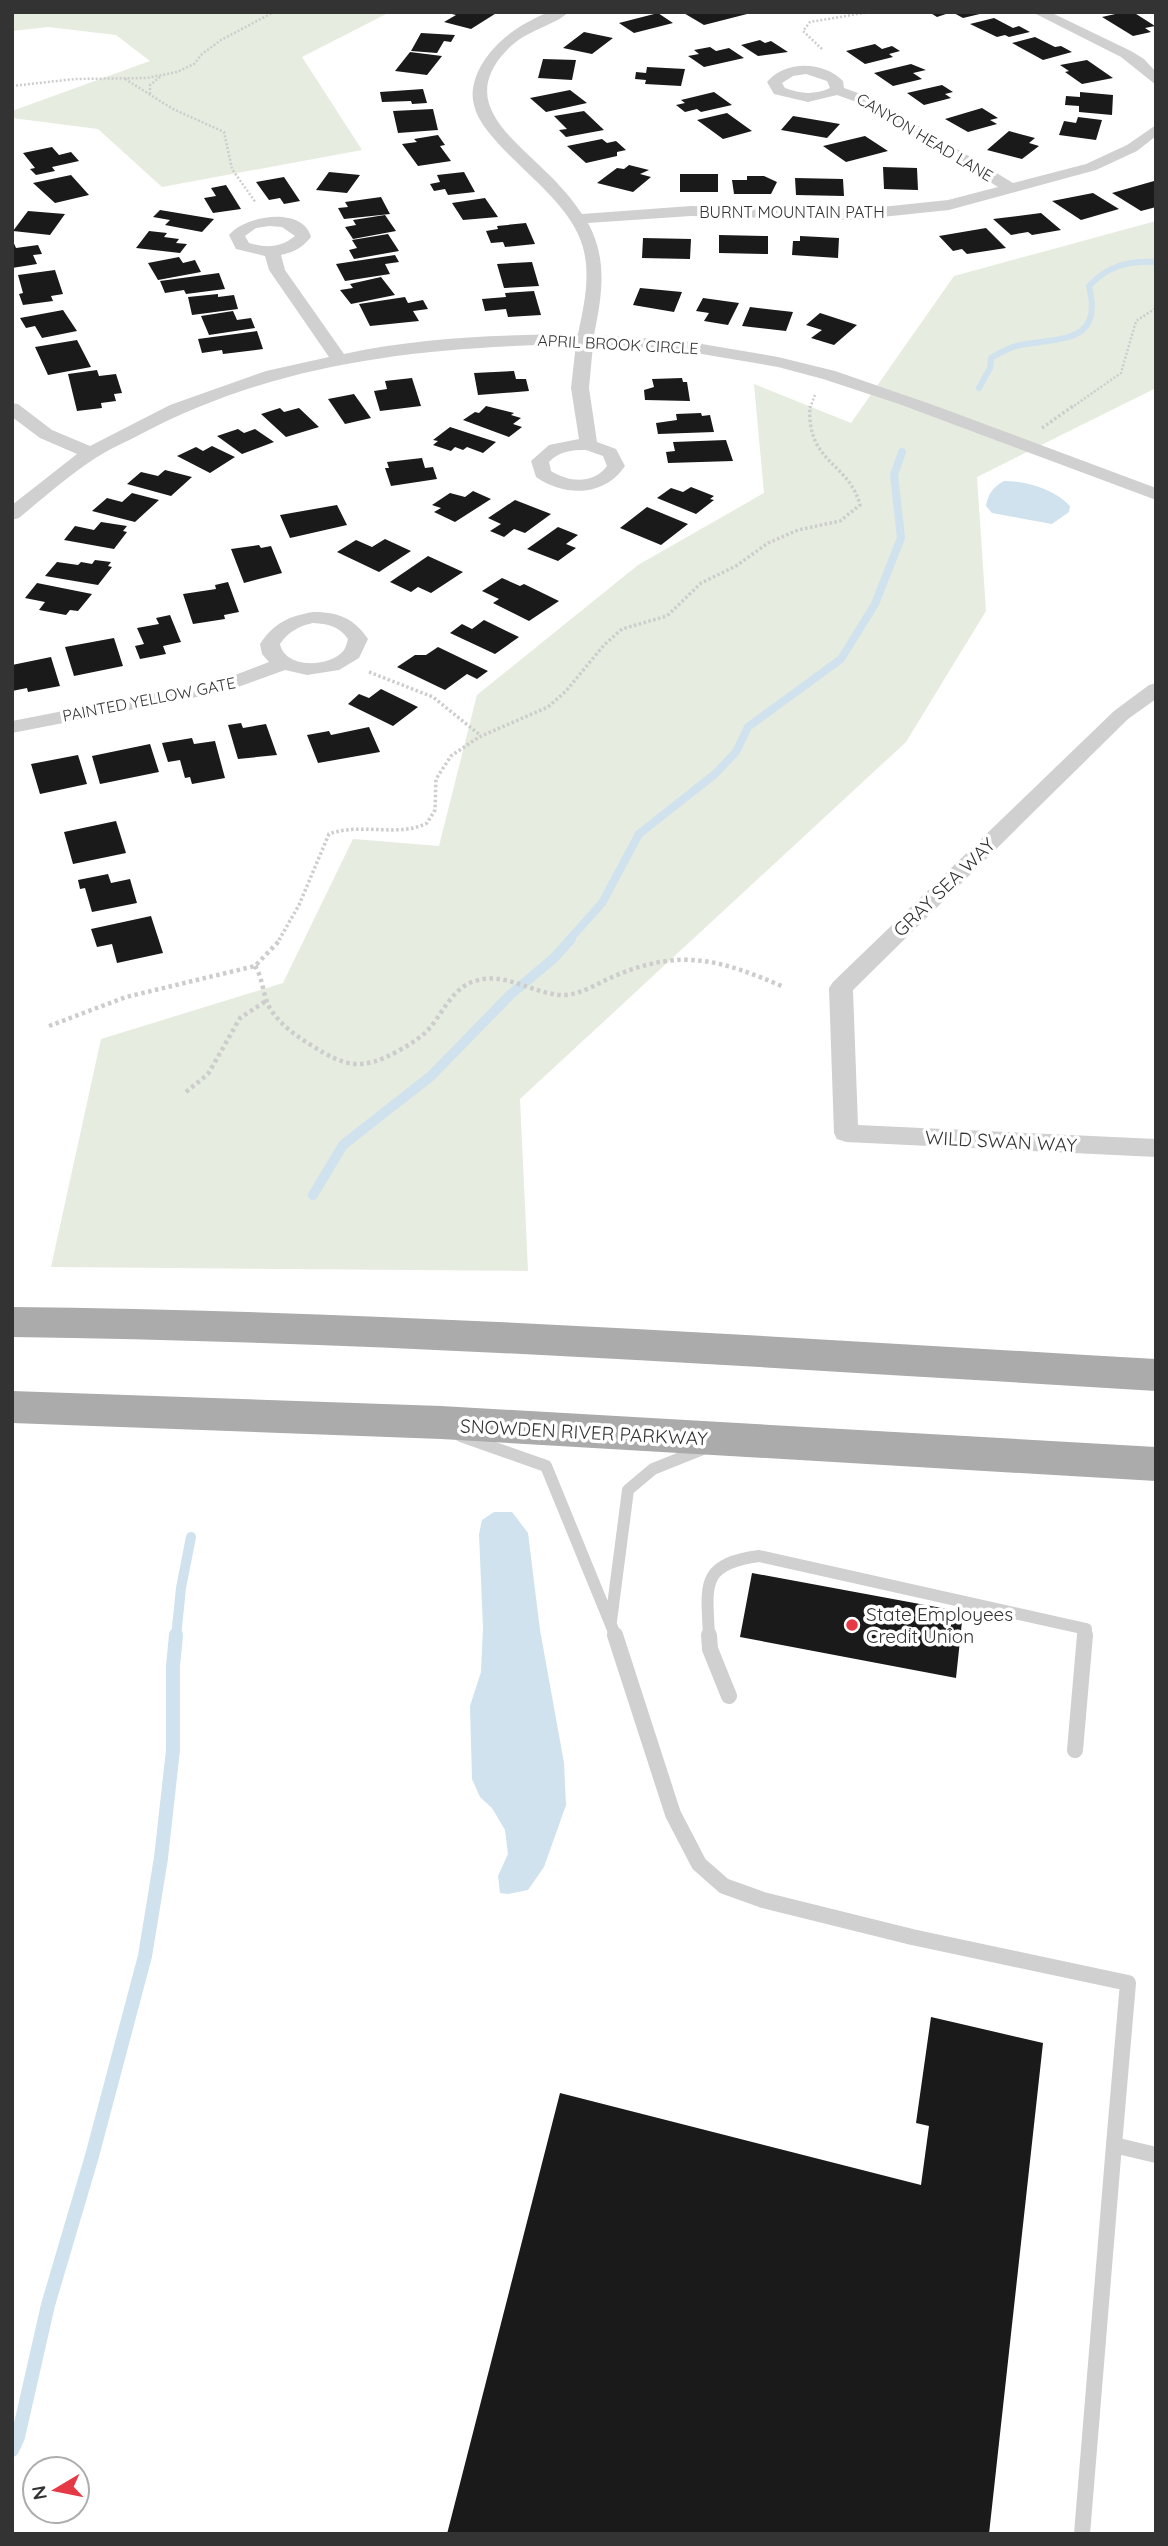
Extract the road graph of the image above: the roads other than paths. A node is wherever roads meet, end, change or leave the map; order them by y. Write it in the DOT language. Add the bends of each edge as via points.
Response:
graph roads {
  1 [pos="562,12"];
  2 [pos="1039,12"];
  3 [pos="1156,81"];
  4 [pos="836,90"];
  5 [pos="1156,129"];
  6 [pos="1012,189"];
  7 [pos="580,219"];
  8 [pos="272,252"];
  9 [pos="585,338"];
  10 [pos="339,359"];
  11 [pos="12,408"];
  12 [pos="588,445"];
  13 [pos="90,453"];
  14 [pos="1155,493"];
  15 [pos="12,514"];
  16 [pos="283,664"];
  17 [pos="1156,690"];
  18 [pos="12,727"];
  19 [pos="846,1133"];
  20 [pos="1156,1148"];
  21 [pos="12,1322"];
  22 [pos="1156,1375"];
  23 [pos="12,1407"];
  24 [pos="421,1423"];
  25 [pos="728,1440"];
  26 [pos="1156,1464"];
  27 [pos="611,1621"];
  28 [pos="729,1696"];
  29 [pos="1075,1750"];
  30 [pos="1114,2145"];
  31 [pos="1156,2155"];
  32 [pos="1082,2534"];
  1 -- 7 [label="street" via="534,24 494,55 480,97 492,128"];
  2 -- 3 [label="street" via="1126,54"];
  4 -- 4 [label="street, CANYON HEAD LANE" via="834,79 815,72 784,74 774,85 798,97"];
  4 -- 6 [label="street, CANYON HEAD LANE" via="870,102"];
  5 -- 6 [label="street, BURNT MOUNTAIN PATH" via="1118,156"];
  6 -- 7 [label="street, BURNT MOUNTAIN PATH" via="949,205 885,214 661,212"];
  7 -- 9 [label="street" via="593,253"];
  8 -- 8 [label="street" via="250,249 237,236 267,222 289,223 302,232 299,243"];
  8 -- 10 [label="street" via="277,270"];
  9 -- 10 [label="street, APRIL BROOK CIRCLE" via="461,342"];
  9 -- 12 [label="street" via="580,388"];
  9 -- 14 [label="street, APRIL BROOK CIRCLE" via="728,352 833,376"];
  10 -- 13 [label="street, APRIL BROOK CIRCLE" via="219,392"];
  11 -- 13 [label="street" via="46,434"];
  13 -- 15 [label="street, APRIL BROOK CIRCLE"];
  16 -- 18 [label="street, PAINTED YELLOW GATE" via="227,685"];
  17 -- 19 [label="street, GRAY SEA WAY" via="1121,715 841,988"];
  19 -- 20 [label="street, WILD SWAN WAY"];
  21 -- 22 [label="main road" via="165,1322 433,1333"];
  23 -- 24 [label="main road, SNOWDEN RIVER PARKWAY"];
  24 -- 25 [label="main road, SNOWDEN RIVER PARKWAY"];
  24 -- 27 [label="lane" via="547,1466"];
  25 -- 26 [label="main road, SNOWDEN RIVER PARKWAY"];
  25 -- 27 [label="lane" via="651,1468 628,1490"];
  27 -- 30 [label="lane" via="673,1814 699,1864 724,1886 912,1937 1128,1983"];
  28 -- 29 [label="lane" via="709,1649 707,1589 718,1567 759,1556 1086,1629"];
  30 -- 31 [label="lane"];
  30 -- 32 [label="lane"];
}
